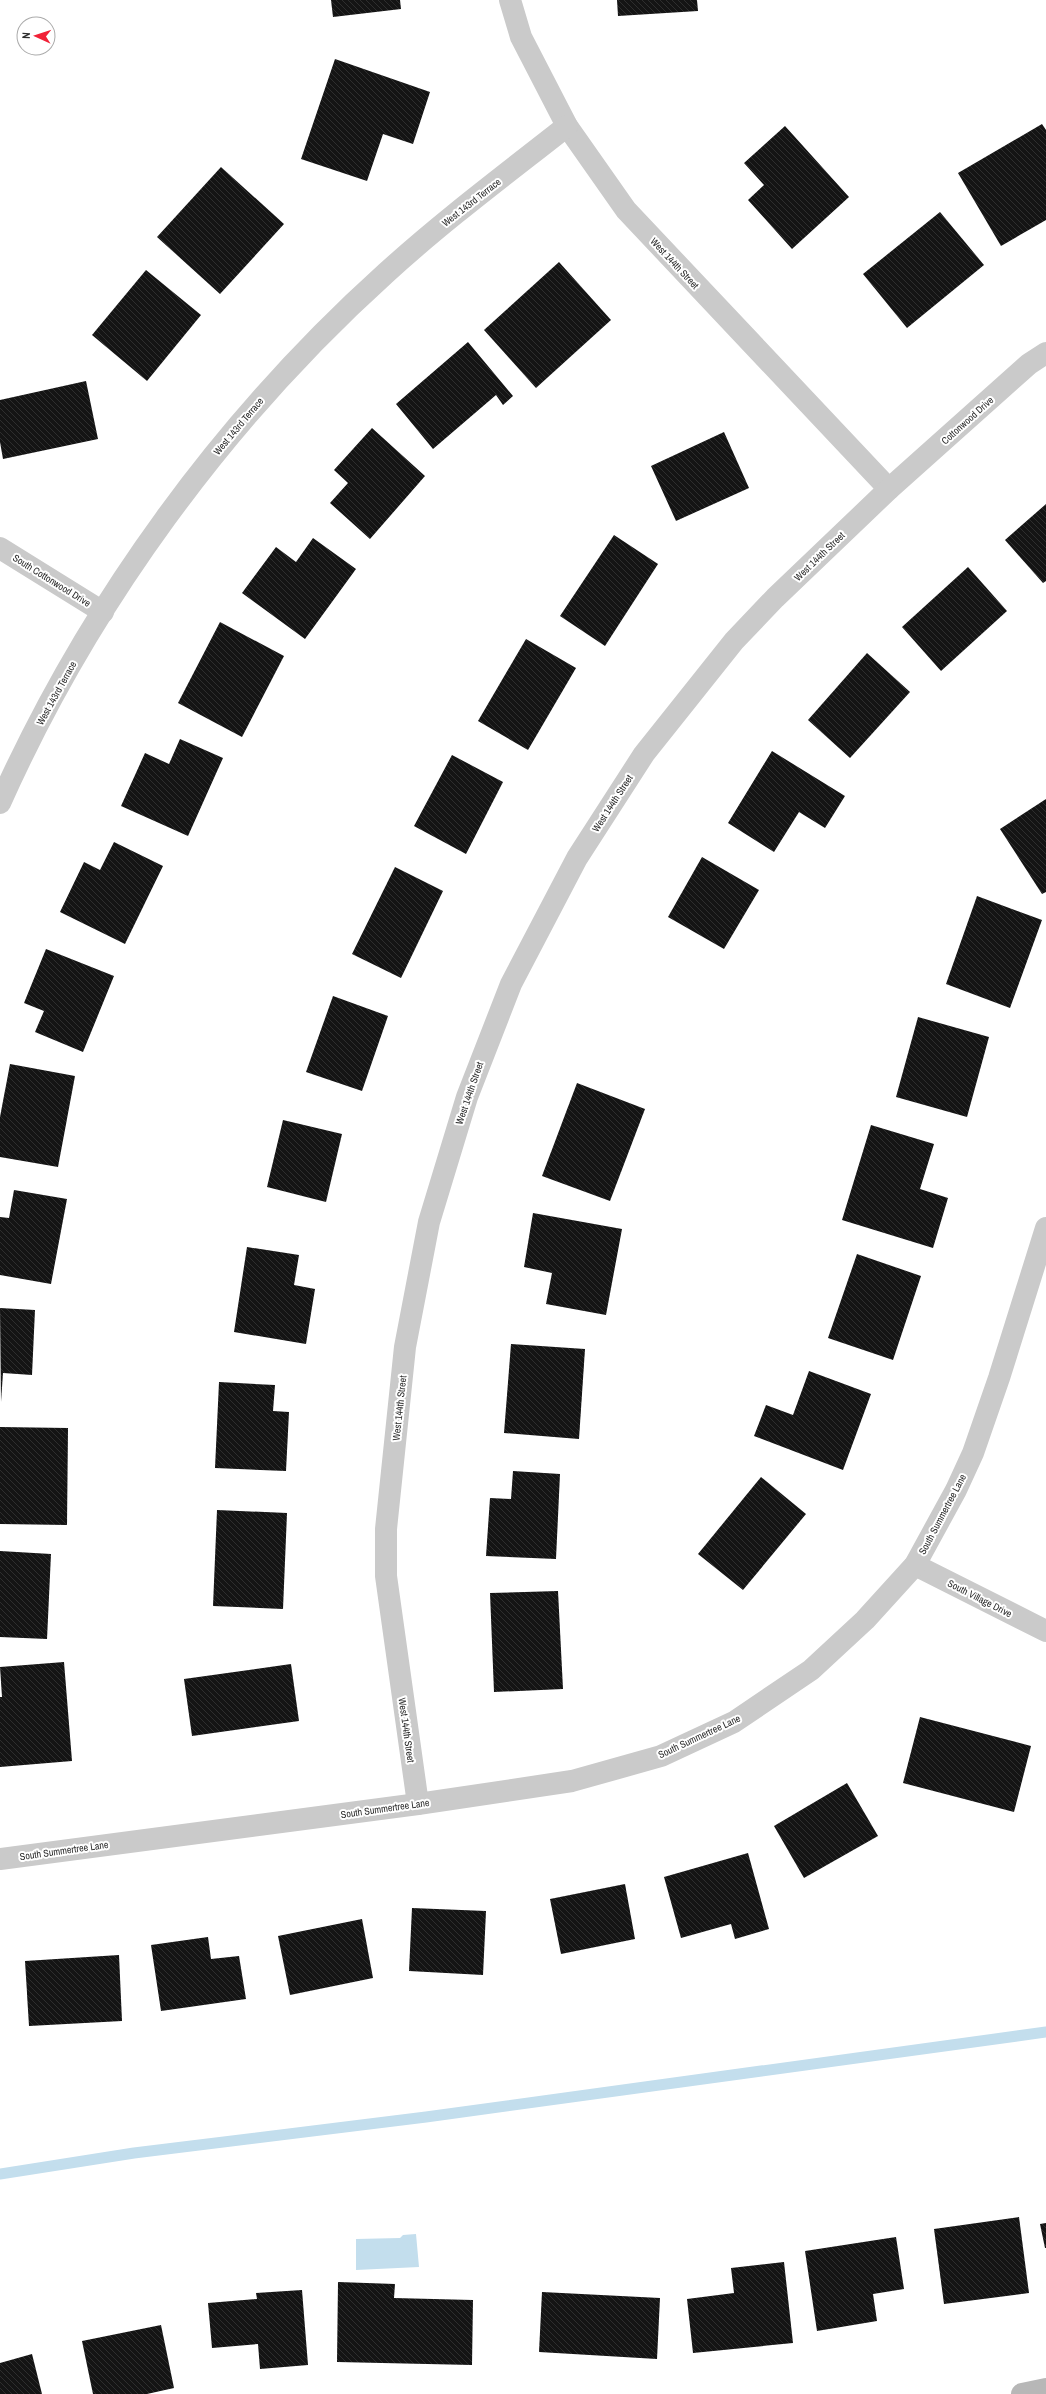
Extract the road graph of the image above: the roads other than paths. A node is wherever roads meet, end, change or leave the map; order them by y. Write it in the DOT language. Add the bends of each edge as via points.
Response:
graph roads {
  1 [pos="510,0"];
  2 [pos="567,126"];
  3 [pos="1046,353"];
  4 [pos="889,489"];
  5 [pos="0,548"];
  6 [pos="103,612"];
  7 [pos="0,803"];
  8 [pos="1046,1228"];
  9 [pos="914,1565"];
  10 [pos="1046,1631"];
  11 [pos="418,1804"];
  12 [pos="0,1859"];
  13 [pos="1046,2389"];
  14 [pos="1022,2394"];
  1 -- 2 [label="street, West 144th Street" via="521,37"];
  2 -- 4 [label="street, West 144th Street" via="626,210"];
  2 -- 6 [label="street, West 143rd Terrace" via="405,256 280,377 186,488"];
  3 -- 4 [label="street, Cottonwood Drive" via="1029,364"];
  4 -- 11 [label="street, West 144th Street" via="775,598 734,642 644,754 577,858 514,977 466,1097 429,1222 405,1347 386,1529 386,1576"];
  5 -- 6 [label="street, South Cottonwood Drive"];
  6 -- 7 [label="street, West 143rd Terrace" via="58,687"];
  8 -- 9 [label="street, South Summertree Lane" via="973,1453 956,1490"];
  9 -- 10 [label="street, South Village Drive"];
  9 -- 11 [label="street, South Summertree Lane" via="865,1620 811,1670 734,1722 661,1756 572,1781"];
  11 -- 12 [label="street, South Summertree Lane"];
  13 -- 14 [label="street"];
}
